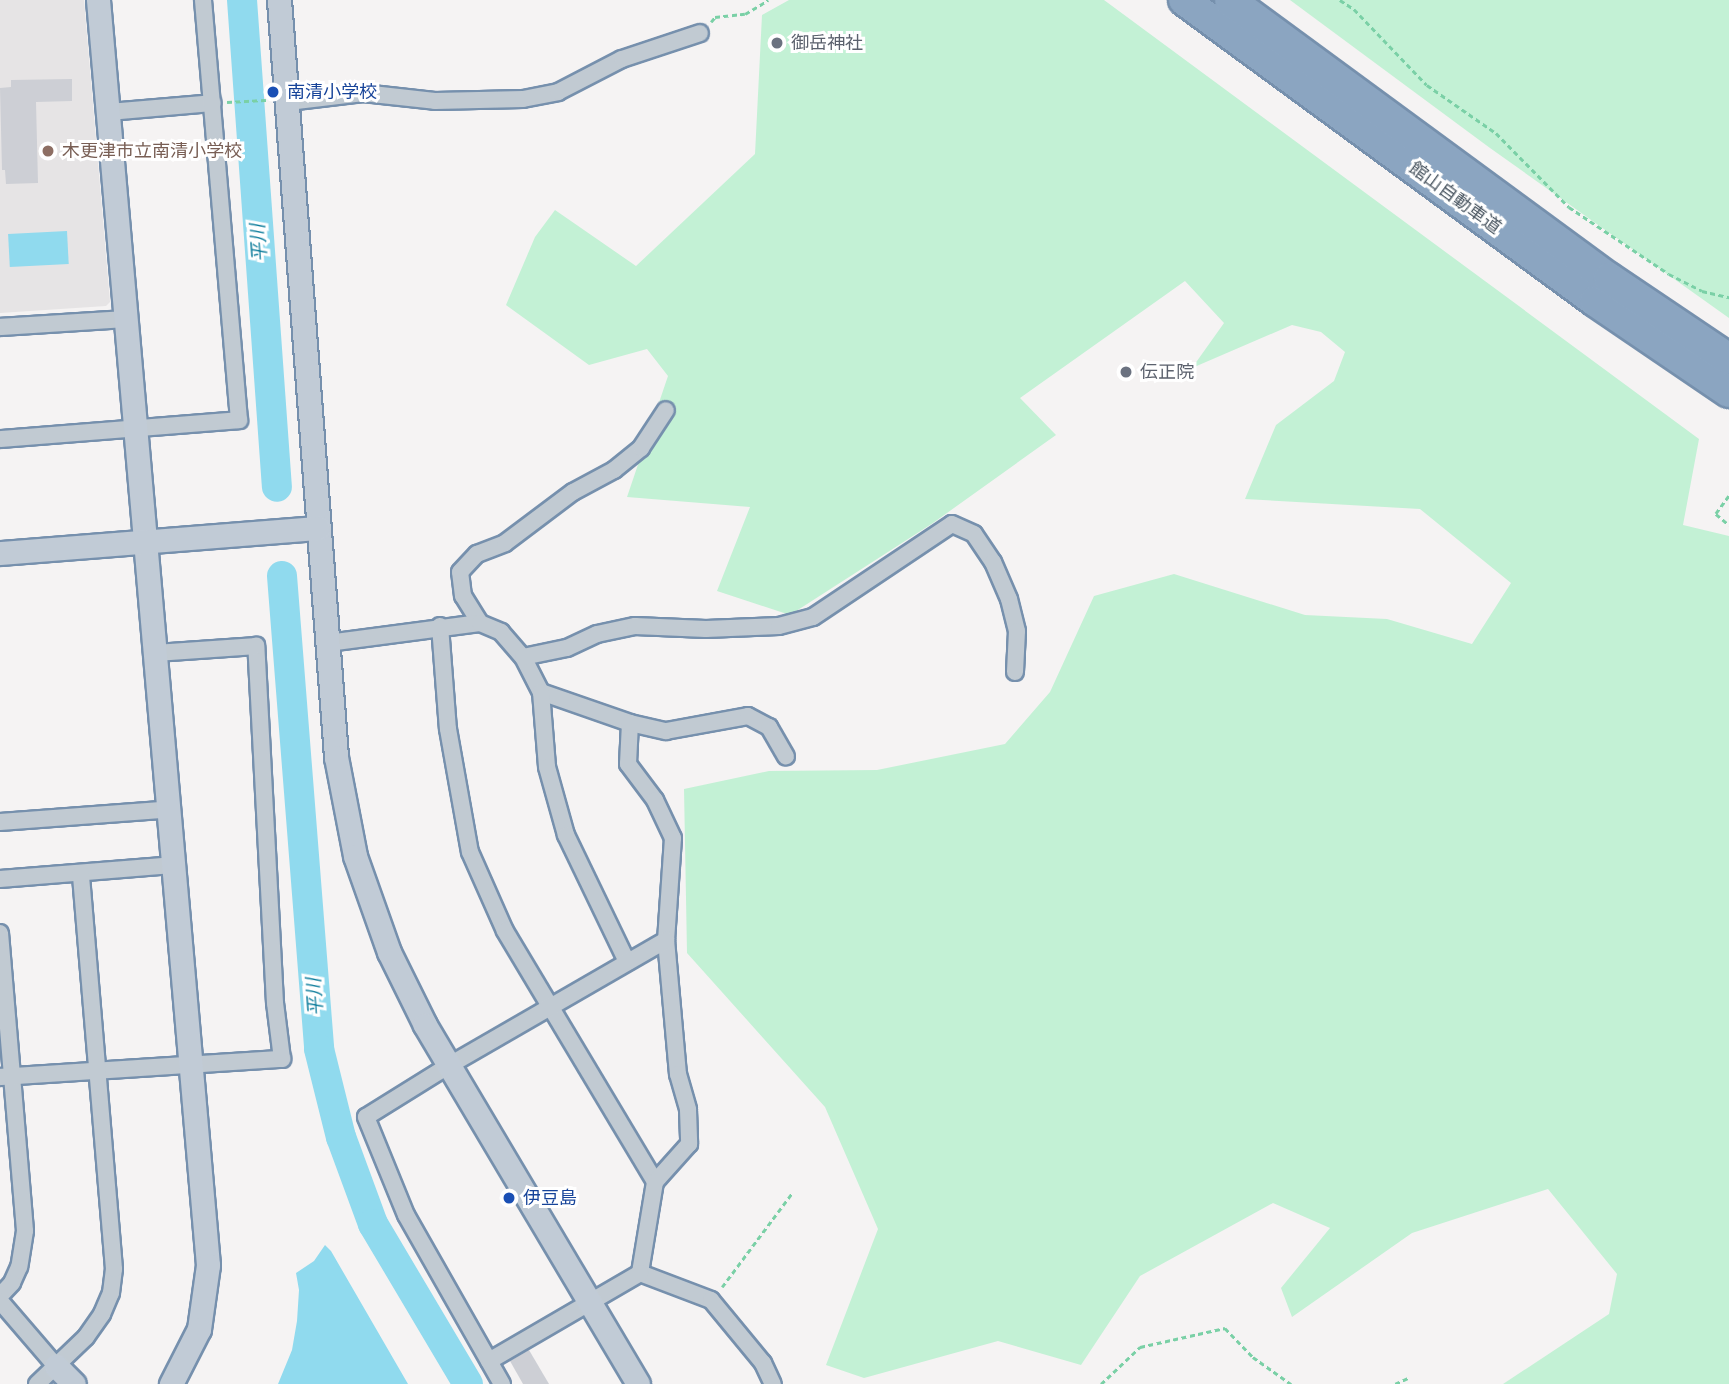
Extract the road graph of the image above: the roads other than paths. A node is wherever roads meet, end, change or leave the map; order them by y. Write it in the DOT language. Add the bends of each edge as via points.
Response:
graph roads {
  1 [pos="98,0"];
  2 [pos="203,0"];
  3 [pos="279,0"];
  4 [pos="1184,0"];
  5 [pos="1230,0"];
  6 [pos="700,33"];
  7 [pos="278,101"];
  8 [pos="218,102"];
  9 [pos="108,112"];
  10 [pos="126,319"];
  11 [pos="0,327"];
  12 [pos="1729,359"];
  13 [pos="1729,392"];
  14 [pos="666,410"];
  15 [pos="136,428"];
  16 [pos="0,439"];
  17 [pos="318,528"];
  18 [pos="146,542"];
  19 [pos="0,552"];
  20 [pos="480,623"];
  21 [pos="440,626"];
  22 [pos="328,643"];
  23 [pos="156,653"];
  24 [pos="523,657"];
  25 [pos="1015,672"];
  26 [pos="541,692"];
  27 [pos="630,723"];
  28 [pos="786,756"];
  29 [pos="158,810"];
  30 [pos="0,822"];
  31 [pos="175,865"];
  32 [pos="81,873"];
  33 [pos="0,879"];
  34 [pos="0,933"];
  35 [pos="666,940"];
  36 [pos="627,962"];
  37 [pos="551,1006"];
  38 [pos="192,1065"];
  39 [pos="448,1066"];
  40 [pos="98,1070"];
  41 [pos="6,1076"];
  42 [pos="655,1182"];
  43 [pos="640,1273"];
  44 [pos="0,1299"];
  45 [pos="589,1302"];
  46 [pos="489,1361"];
  47 [pos="56,1366"];
  48 [pos="37,1384"];
  49 [pos="74,1384"];
  50 [pos="171,1384"];
  51 [pos="502,1384"];
  52 [pos="638,1384"];
  53 [pos="773,1384"];
  1 -- 9 [label="street"];
  2 -- 8 [label="street"];
  3 -- 7 [label="street"];
  4 -- 13 [label="highway, 館山自動車道" via="1595,301"];
  5 -- 12 [label="highway, 館山自動車道" via="1598,270"];
  6 -- 7 [label="street" via="622,59 558,92 523,99 435,101 363,93"];
  7 -- 17 [label="street"];
  8 -- 9 [label="street"];
  8 -- 15 [label="street" via="239,420"];
  9 -- 10 [label="street"];
  10 -- 11 [label="street"];
  10 -- 15 [label="street"];
  14 -- 20 [label="street" via="641,448 614,470 573,492 505,543 477,554 460,572 463,596"];
  15 -- 16 [label="street"];
  15 -- 18 [label="street"];
  17 -- 18 [label="street"];
  17 -- 22 [label="street"];
  18 -- 19 [label="street"];
  18 -- 23 [label="street"];
  20 -- 21 [label="street"];
  20 -- 24 [label="street" via="501,632"];
  21 -- 22 [label="street"];
  21 -- 37 [label="street" via="448,729 470,852 505,931"];
  22 -- 39 [label="street" via="339,781 362,883 389,952"];
  23 -- 31 [label="street"];
  23 -- 38 [label="street" via="256,646 282,1059"];
  24 -- 25 [label="street" via="635,626 779,626 813,617 952,524 974,534 1004,587 1017,631"];
  24 -- 26 [label="street"];
  26 -- 27 [label="street"];
  26 -- 36 [label="street" via="547,767 566,835"];
  27 -- 28 [label="street" via="666,731 748,716 769,727"];
  27 -- 35 [label="street" via="628,764 655,800 673,838"];
  29 -- 30 [label="street"];
  31 -- 32 [label="street"];
  31 -- 38 [label="street"];
  32 -- 33 [label="street"];
  32 -- 40 [label="street"];
  34 -- 41 [label="street"];
  35 -- 36 [label="street"];
  35 -- 42 [label="street" via="689,1144"];
  36 -- 37 [label="street"];
  37 -- 39 [label="street"];
  37 -- 42 [label="street"];
  38 -- 40 [label="street"];
  38 -- 50 [label="street" via="208,1265 199,1329"];
  39 -- 45 [label="street"];
  39 -- 46 [label="street" via="366,1117 406,1214"];
  40 -- 41 [label="street"];
  40 -- 47 [label="street" via="112,1281 102,1314"];
  41 -- 44 [label="street" via="25,1231 19,1268"];
  42 -- 43 [label="street"];
  43 -- 45 [label="street"];
  43 -- 53 [label="street" via="711,1300 763,1363"];
  44 -- 47 [label="street"];
  45 -- 46 [label="street"];
  45 -- 52 [label="street"];
  46 -- 51 [label="street"];
  47 -- 48 [label="street"];
  47 -- 49 [label="street"];
}
